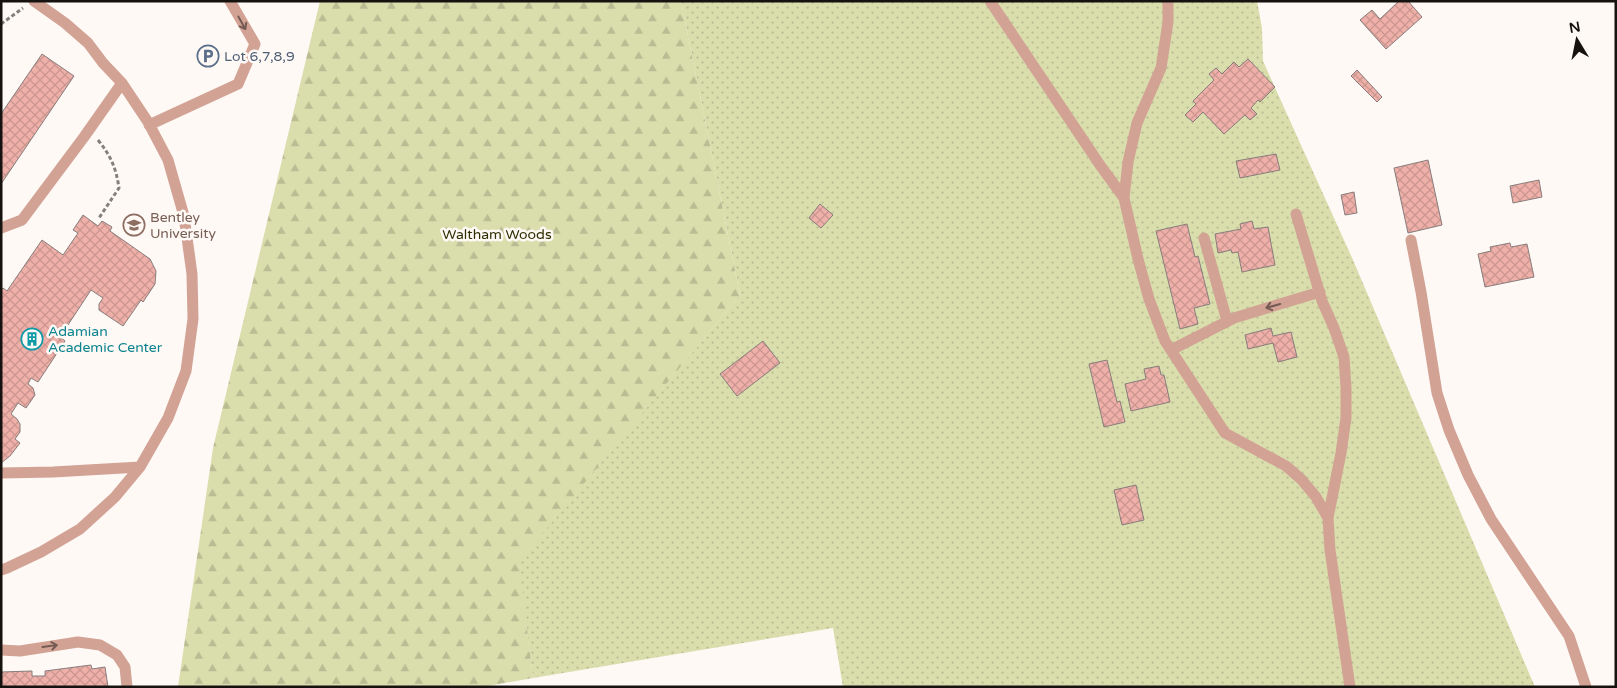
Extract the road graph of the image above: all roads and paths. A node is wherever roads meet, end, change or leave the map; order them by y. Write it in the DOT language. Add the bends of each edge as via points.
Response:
graph roads {
  1 [pos="230,1"];
  2 [pos="990,1"];
  3 [pos="1168,1"];
  4 [pos="29,4"];
  5 [pos="1,24"];
  6 [pos="122,83"];
  7 [pos="150,125"];
  8 [pos="89,130"];
  9 [pos="1124,198"];
  10 [pos="1296,214"];
  11 [pos="98,218"];
  12 [pos="1,228"];
  13 [pos="1204,238"];
  14 [pos="1411,240"];
  15 [pos="1320,292"];
  16 [pos="1227,322"];
  17 [pos="1171,350"];
  18 [pos="140,467"];
  19 [pos="1,473"];
  20 [pos="1328,518"];
  21 [pos="1,570"];
  22 [pos="1,650"];
  23 [pos="127,687"];
  24 [pos="1350,687"];
  25 [pos="1586,687"];
  1 -- 7 [label="lane, one-way" via="255,44 238,84"];
  2 -- 9 [label="lane"];
  3 -- 9 [label="lane" via="1161,68 1138,123 1128,162"];
  4 -- 5 [label="path"];
  4 -- 6 [label="lane" via="65,23 88,43"];
  6 -- 7 [label="lane"];
  6 -- 8 [label="lane"];
  7 -- 18 [label="lane" via="168,160 184,216 192,274 193,320 186,371 168,418"];
  8 -- 11 [label="path" via="109,154 119,188"];
  8 -- 12 [label="lane" via="22,220"];
  9 -- 17 [label="lane" via="1149,298 1164,341"];
  10 -- 15 [label="lane"];
  13 -- 16 [label="lane"];
  14 -- 25 [label="lane" via="1437,393 1450,430 1491,519 1569,636"];
  15 -- 16 [label="lane, one-way"];
  15 -- 20 [label="lane" via="1344,357 1346,388 1346,418"];
  16 -- 17 [label="lane"];
  17 -- 20 [label="lane" via="1225,433 1286,466 1316,497"];
  18 -- 19 [label="lane"];
  18 -- 21 [label="lane" via="115,497 80,529"];
  20 -- 24 [label="lane"];
  22 -- 23 [label="lane, one-way" via="20,651 78,642 100,645 117,655 125,667"];
}
